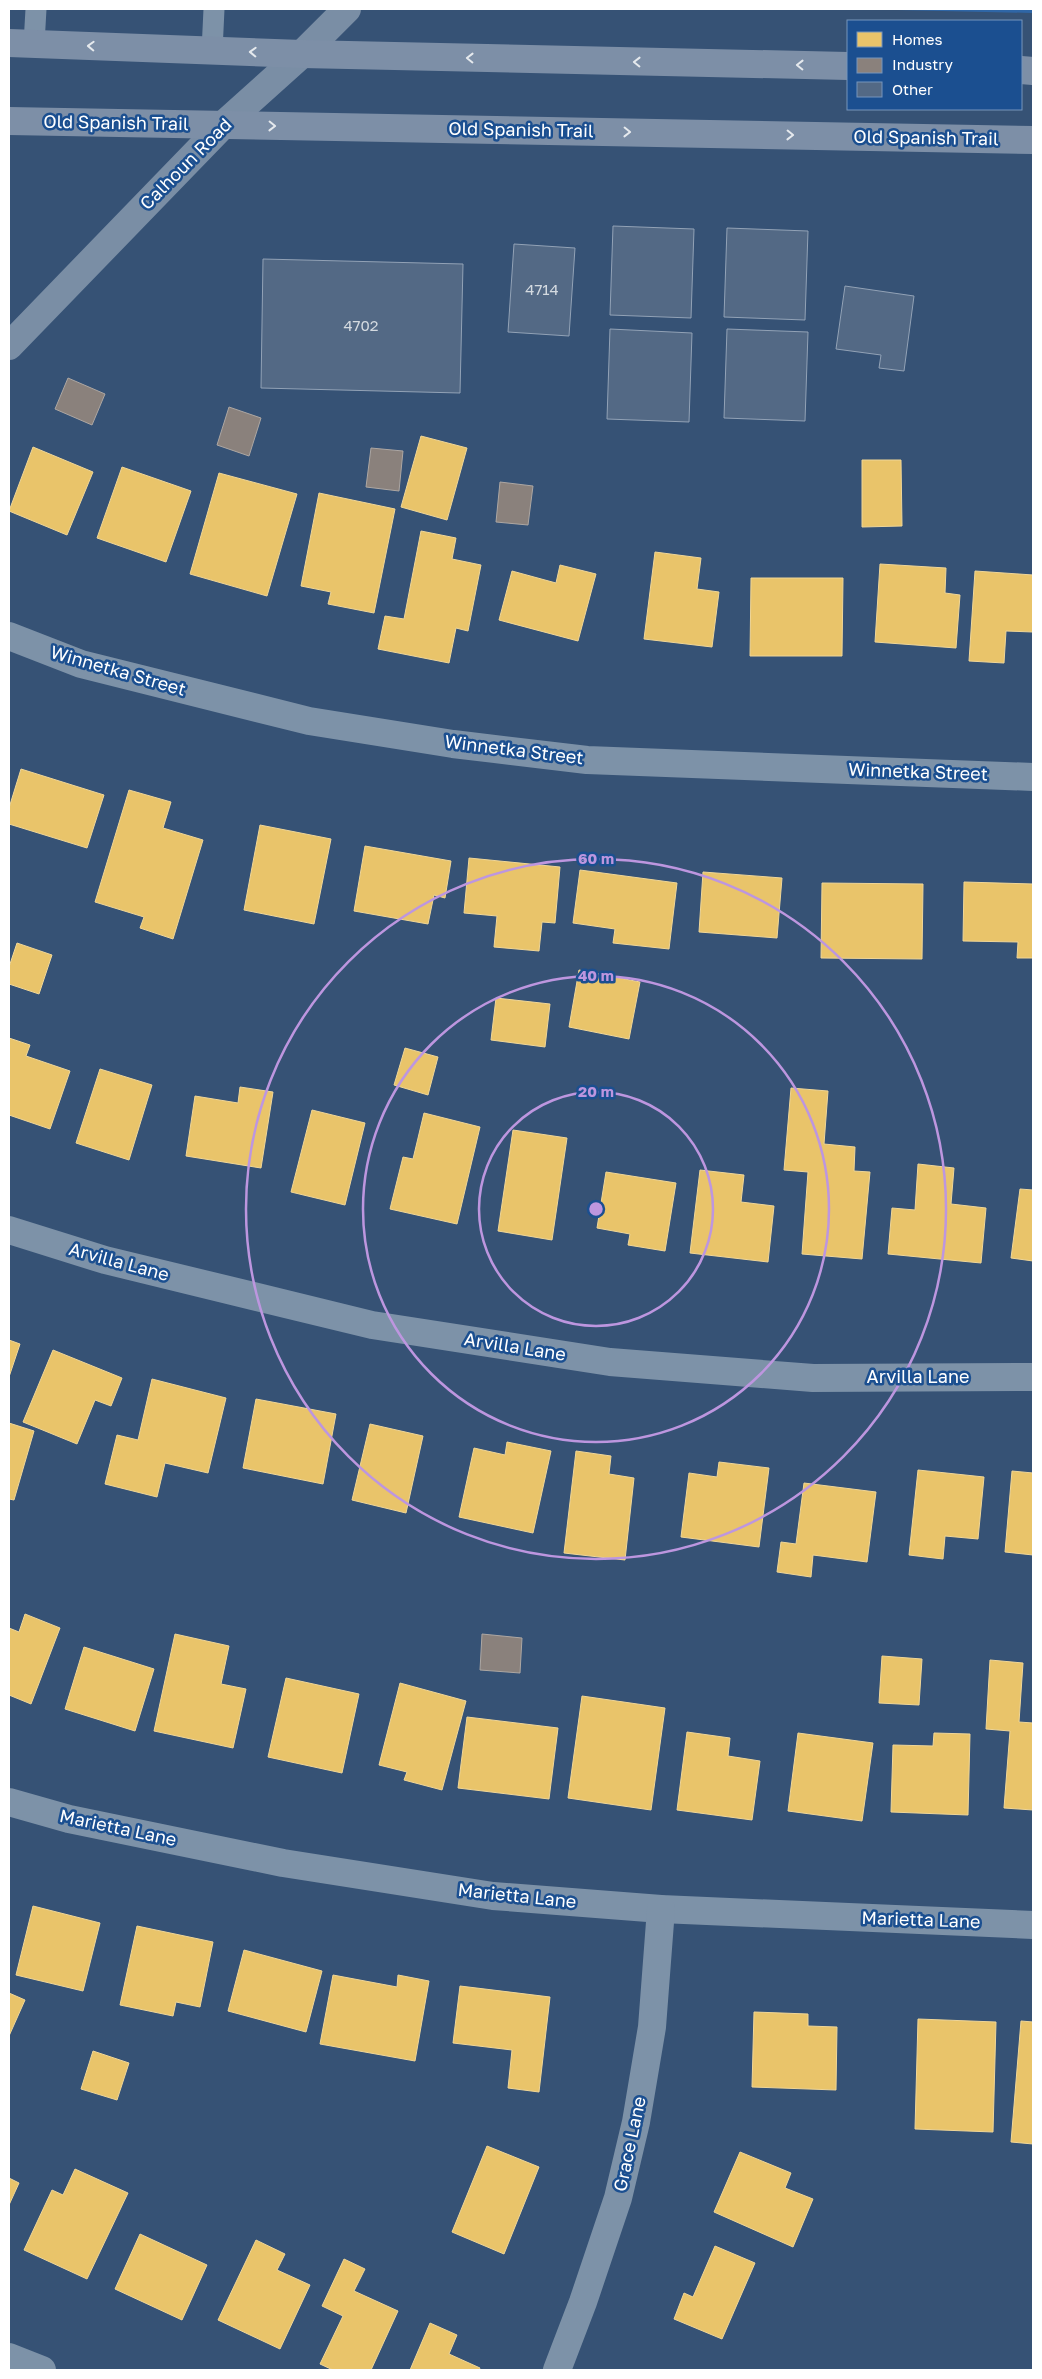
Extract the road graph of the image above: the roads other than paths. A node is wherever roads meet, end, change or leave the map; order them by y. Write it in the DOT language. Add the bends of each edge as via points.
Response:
graph roads {
  1 [pos="36,9"];
  2 [pos="214,9"];
  3 [pos="347,9"];
  4 [pos="21,44"];
  5 [pos="212,51"];
  6 [pos="302,54"];
  7 [pos="847,66"];
  8 [pos="9,121"];
  9 [pos="223,125"];
  10 [pos="1033,140"];
  11 [pos="9,346"];
  12 [pos="9,636"];
  13 [pos="1033,777"];
  14 [pos="9,1230"];
  15 [pos="1033,1377"];
  16 [pos="9,1802"];
  17 [pos="661,1909"];
  18 [pos="1033,1925"];
  19 [pos="9,2358"];
  20 [pos="42,2370"];
  21 [pos="557,2370"];
  1 -- 4 [label="lane"];
  2 -- 5 [label="lane"];
  3 -- 6 [label="street, Calhoun Road"];
  5 -- 4 [label="main road, one-way"];
  6 -- 5 [label="main road, one-way"];
  7 -- 6 [label="main road, one-way"];
  6 -- 9 [label="street, Calhoun Road"];
  8 -- 9 [label="main road, Old Spanish Trail"];
  9 -- 10 [label="main road, Old Spanish Trail, one-way"];
  9 -- 11 [label="street, Calhoun Road"];
  12 -- 13 [label="street, Winnetka Street" via="81,664 308,721 453,744 587,760"];
  14 -- 15 [label="street, Arvilla Lane" via="106,1260 372,1325 610,1362 813,1378"];
  16 -- 17 [label="street, Marietta Lane" via="69,1819 283,1863 492,1896"];
  17 -- 18 [label="street, Marietta Lane"];
  17 -- 21 [label="street, Grace Lane" via="652,2027 636,2122 618,2198 584,2302"];
  19 -- 20 [label="street"];
}
